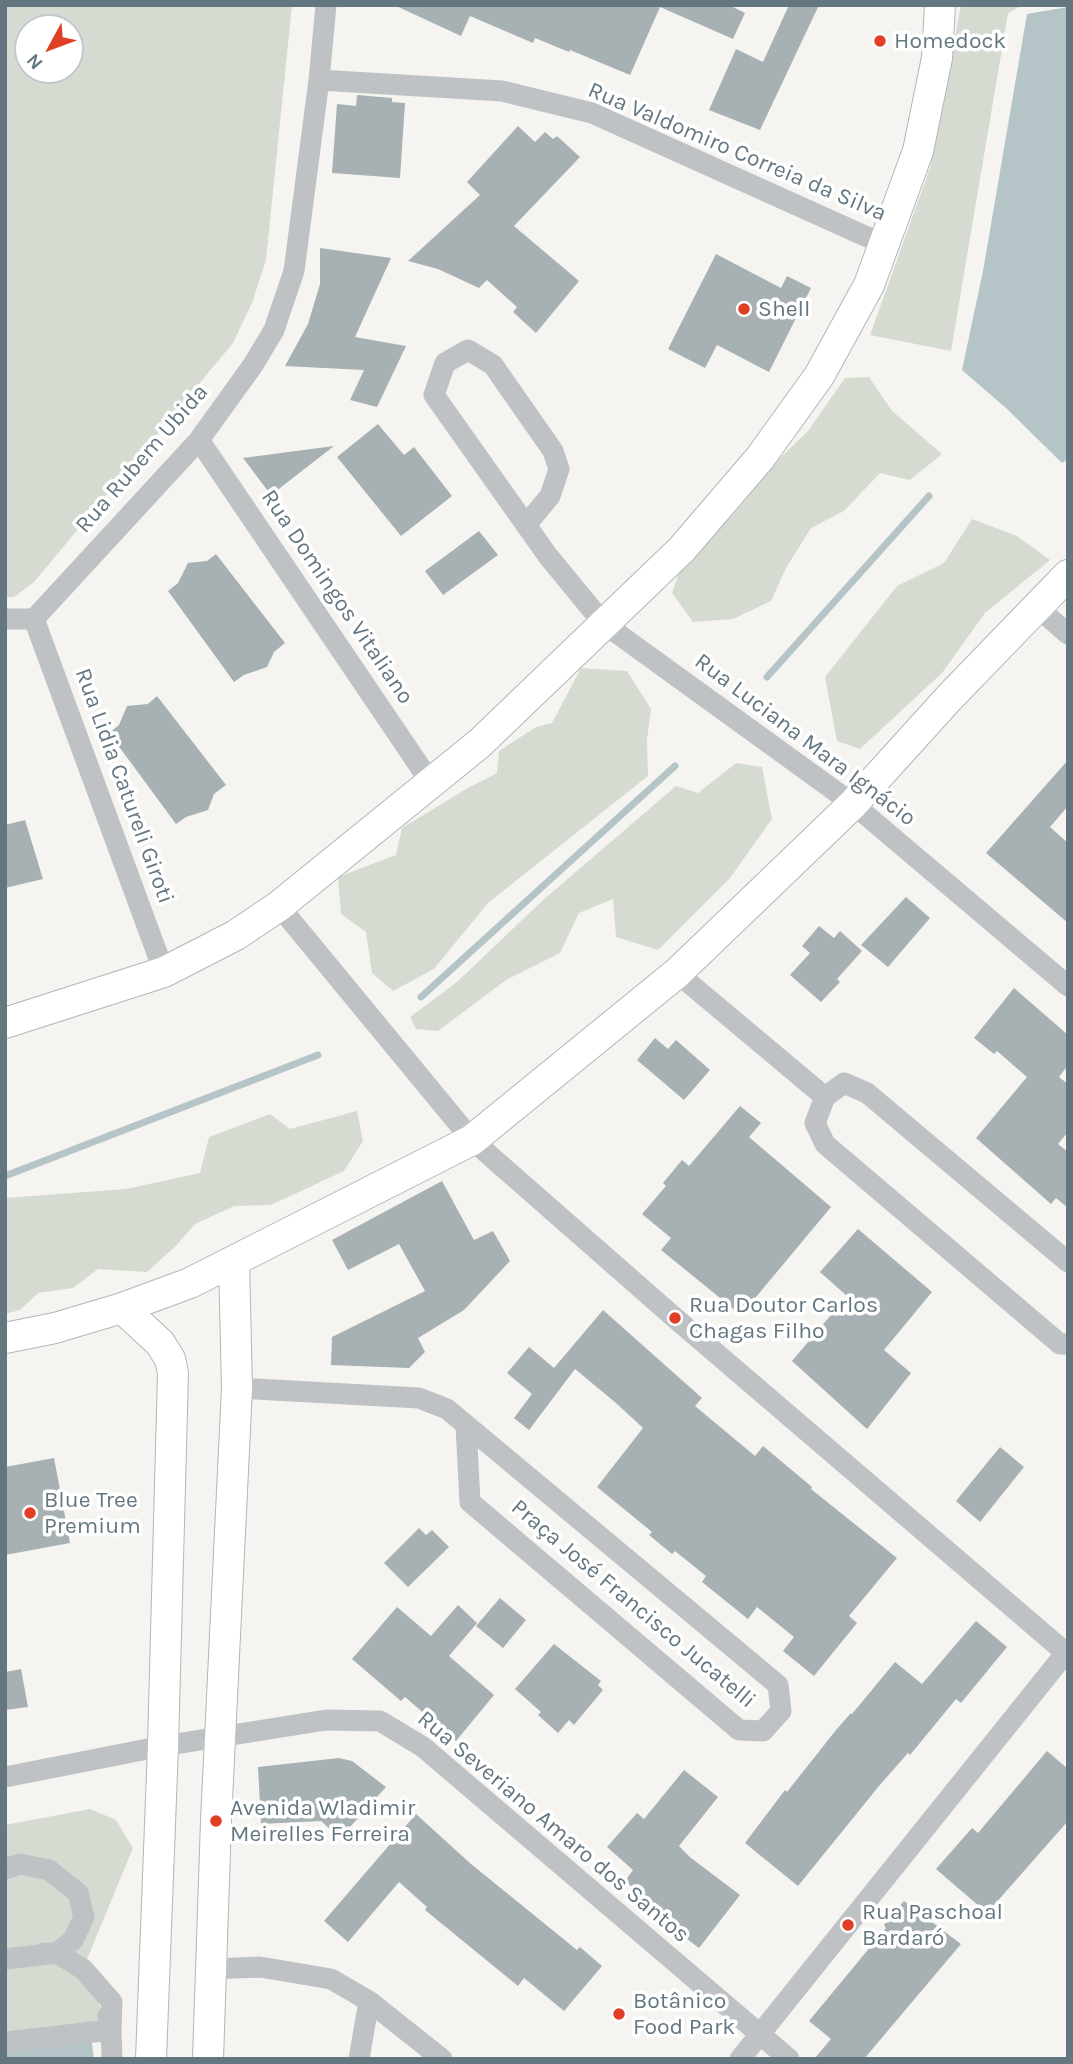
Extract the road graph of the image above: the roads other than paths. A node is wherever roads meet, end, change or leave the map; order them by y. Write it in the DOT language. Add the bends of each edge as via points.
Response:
graph roads {
  1 [pos="326,5"];
  2 [pos="940,5"];
  3 [pos="319,80"];
  4 [pos="885,245"];
  5 [pos="199,440"];
  6 [pos="526,525"];
  7 [pos="1068,575"];
  8 [pos="1037,607"];
  9 [pos="5,619"];
  10 [pos="34,619"];
  11 [pos="603,624"];
  12 [pos="1068,634"];
  13 [pos="431,783"];
  14 [pos="853,804"];
  15 [pos="279,906"];
  16 [pos="164,972"];
  17 [pos="677,973"];
  18 [pos="1068,986"];
  19 [pos="5,1023"];
  20 [pos="825,1097"];
  21 [pos="472,1140"];
  22 [pos="234,1261"];
  23 [pos="1068,1262"];
  24 [pos="122,1308"];
  25 [pos="5,1338"];
  26 [pos="1068,1344"];
  27 [pos="237,1388"];
  28 [pos="466,1426"];
  29 [pos="1067,1652"];
  30 [pos="220,1738"];
  31 [pos="163,1746"];
  32 [pos="5,1777"];
  33 [pos="5,1869"];
  34 [pos="5,1952"];
  35 [pos="57,1953"];
  36 [pos="5,1959"];
  37 [pos="211,1969"];
  38 [pos="369,2001"];
  39 [pos="111,2030"];
  40 [pos="761,2035"];
  41 [pos="5,2042"];
  42 [pos="112,2059"];
  43 [pos="150,2059"];
  44 [pos="208,2059"];
  45 [pos="359,2059"];
  46 [pos="442,2059"];
  47 [pos="740,2059"];
  48 [pos="789,2059"];
  1 -- 3 [label="street, Rua Rubem Ubida"];
  2 -- 4 [label="main road" via="937,58 918,151"];
  3 -- 4 [label="street, Rua Valdomiro Correia da Silva" via="502,91 592,113"];
  3 -- 5 [label="street, Rua Rubem Ubida" via="294,271 274,330"];
  4 -- 11 [label="main road" via="870,285 819,376 760,458 682,549"];
  5 -- 10 [label="street, Rua Rubem Ubida"];
  5 -- 13 [label="street, Rua Domingos Vitaliano"];
  6 -- 6 [label="street, Rua Luciana Mara Ignácio" via="550,496 559,469 553,451 493,365 468,350 445,363 434,395"];
  6 -- 11 [label="street, Rua Luciana Mara Ignácio"];
  7 -- 8 [label="main road"];
  8 -- 12 [label="street"];
  8 -- 14 [label="main road"];
  9 -- 10 [label="street"];
  10 -- 16 [label="street, Rua Lidia Catureli Giroti"];
  11 -- 13 [label="main road" via="480,743"];
  11 -- 14 [label="street, Rua Luciana Mara Ignácio"];
  13 -- 15 [label="main road"];
  14 -- 17 [label="main road"];
  14 -- 18 [label="street, Rua Luciana Mara Ignácio"];
  15 -- 16 [label="main road" via="236,935"];
  15 -- 21 [label="street"];
  16 -- 19 [label="main road"];
  17 -- 20 [label="street"];
  17 -- 21 [label="main road"];
  20 -- 23 [label="street" via="844,1083 867,1093"];
  20 -- 26 [label="street" via="815,1123 825,1144 1060,1344"];
  21 -- 22 [label="main road"];
  21 -- 29 [label="street"];
  22 -- 24 [label="main road"];
  22 -- 27 [label="main road"];
  24 -- 25 [label="main road"];
  24 -- 31 [label="main road" via="160,1343 173,1373"];
  27 -- 28 [label="street, Praça José Francisco Jucatelli" via="419,1398 447,1409"];
  27 -- 30 [label="main road"];
  28 -- 28 [label="street, Praça José Francisco Jucatelli" via="778,1685 781,1711 764,1731 739,1730 470,1502"];
  29 -- 40 [label="street"];
  30 -- 31 [label="street, Rua Severiano Amaro dos Santos"];
  30 -- 37 [label="main road"];
  30 -- 40 [label="street, Rua Severiano Amaro dos Santos" via="326,1720 380,1721 423,1747"];
  31 -- 32 [label="street, Rua Severiano Amaro dos Santos"];
  31 -- 43 [label="main road"];
  33 -- 35 [label="street" via="20,1864 49,1870 78,1893 84,1917 73,1940"];
  34 -- 35 [label="street"];
  35 -- 36 [label="street"];
  35 -- 39 [label="street" via="72,1957 103,1997"];
  37 -- 38 [label="street" via="260,1967 331,1979"];
  37 -- 44 [label="main road"];
  38 -- 45 [label="street"];
  38 -- 46 [label="street"];
  39 -- 41 [label="street"];
  39 -- 42 [label="street"];
  40 -- 47 [label="street"];
  40 -- 48 [label="street, Rua Severiano Amaro dos Santos"];
}
